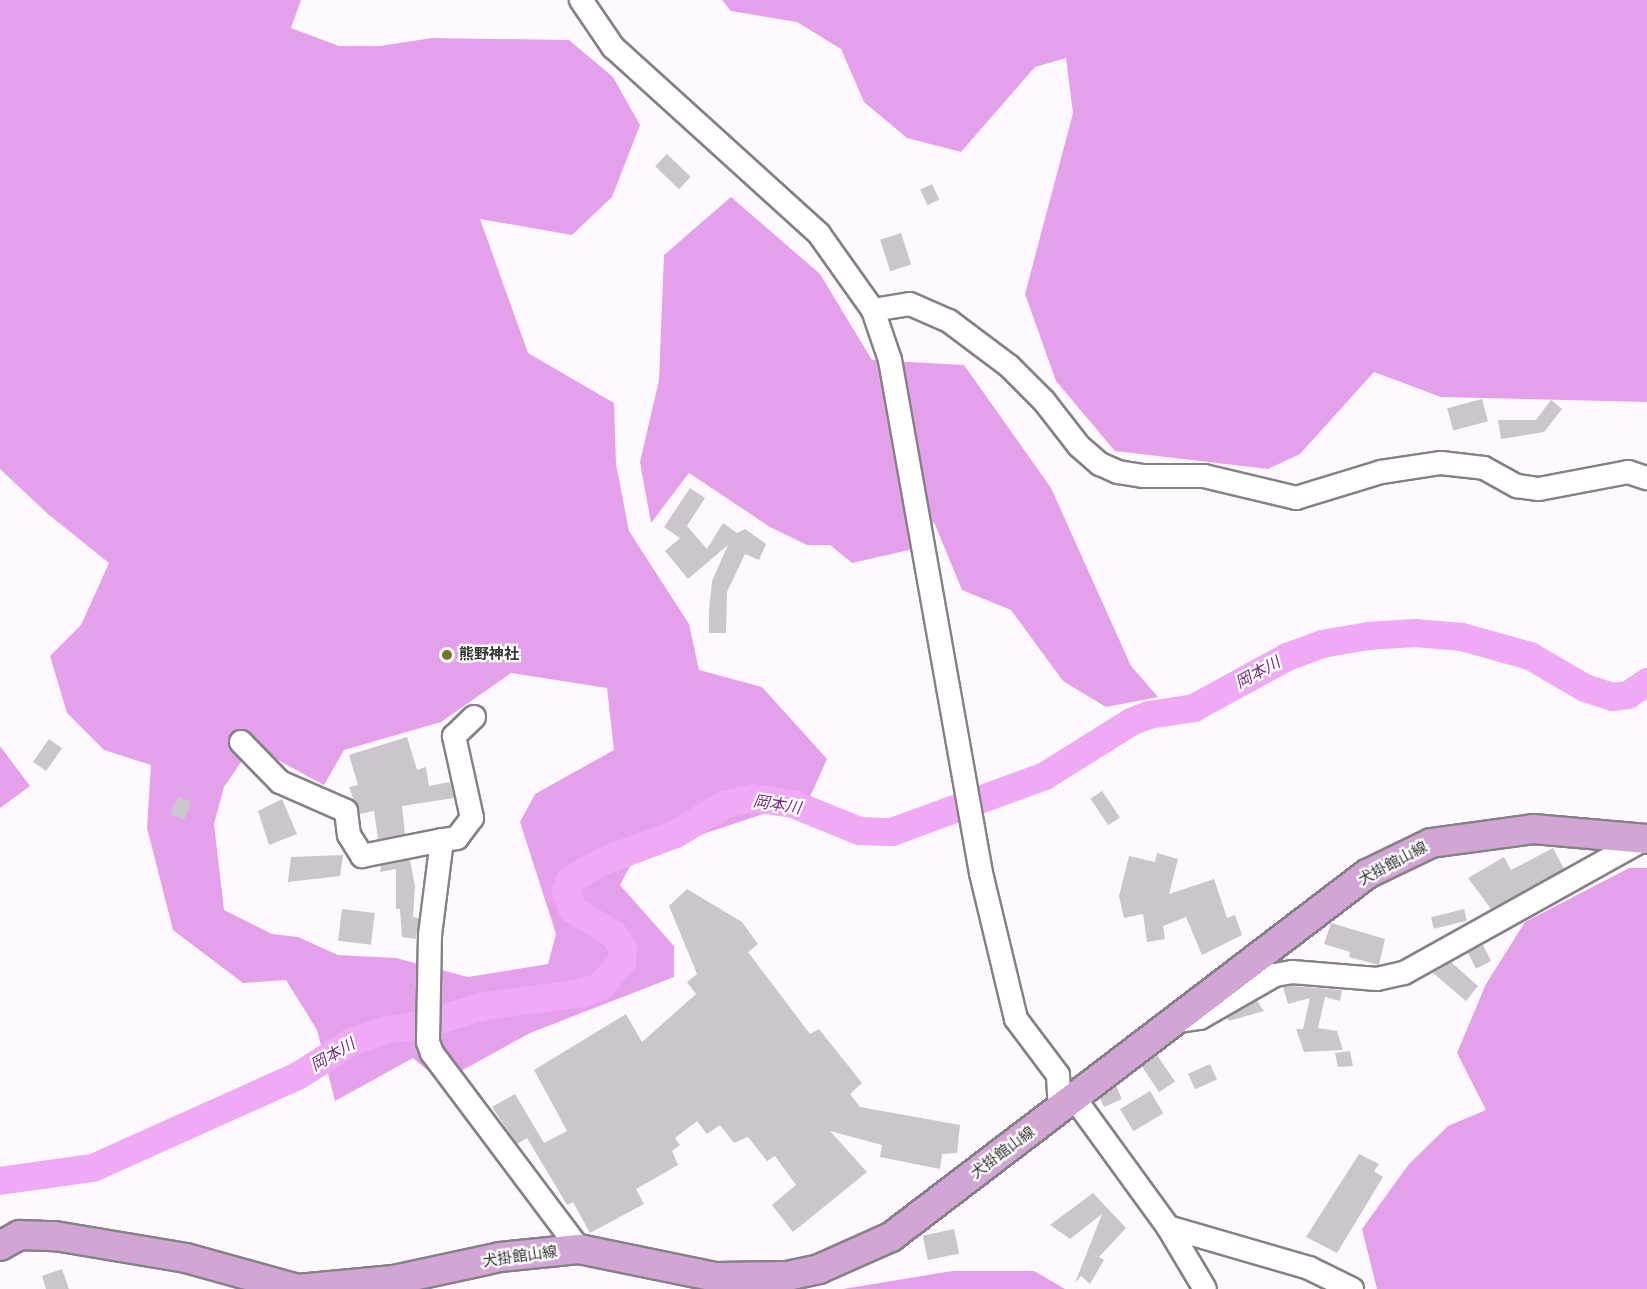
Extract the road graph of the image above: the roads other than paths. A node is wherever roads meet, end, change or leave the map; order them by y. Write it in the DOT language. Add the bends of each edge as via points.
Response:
graph roads {
  1 [pos="581,0"];
  2 [pos="873,310"];
  3 [pos="1647,478"];
  4 [pos="474,717"];
  5 [pos="241,742"];
  6 [pos="1646,839"];
  7 [pos="442,840"];
  8 [pos="1176,1022"];
  9 [pos="1058,1075"];
  10 [pos="1076,1099"];
  11 [pos="1168,1227"];
  12 [pos="0,1246"];
  13 [pos="579,1249"];
  14 [pos="298,1289"];
  15 [pos="1204,1289"];
  16 [pos="1352,1289"];
  1 -- 2 [label="street" via="613,47 819,234"];
  2 -- 3 [label="street" via="910,304 949,321 1009,366 1044,401 1079,446 1100,464 1118,472 1204,476 1296,498 1381,472 1441,463 1484,468 1517,486 1539,489 1628,472"];
  2 -- 9 [label="street" via="890,360 981,873 1016,1019"];
  4 -- 7 [label="street" via="454,736 472,818 457,838"];
  5 -- 7 [label="street" via="280,782 346,811 349,834 362,856"];
  6 -- 8 [label="street" via="1404,973 1377,979 1292,972 1275,975 1200,1018"];
  6 -- 8 [label="main road, 犬掛館山線" via="1533,829 1431,843 1367,874"];
  7 -- 13 [label="street" via="430,935 428,1042 432,1053"];
  8 -- 10 [label="main road, 犬掛館山線"];
  9 -- 10 [label="street"];
  9 -- 10 [label="street"];
  10 -- 11 [label="street"];
  10 -- 13 [label="main road, 犬掛館山線" via="891,1237 819,1269 777,1277 716,1277"];
  11 -- 15 [label="street"];
  11 -- 16 [label="street" via="1309,1268"];
  12 -- 14 [label="main road, 犬掛館山線" via="20,1235 55,1236 186,1258"];
  13 -- 14 [label="main road, 犬掛館山線" via="500,1257 394,1280"];
}
